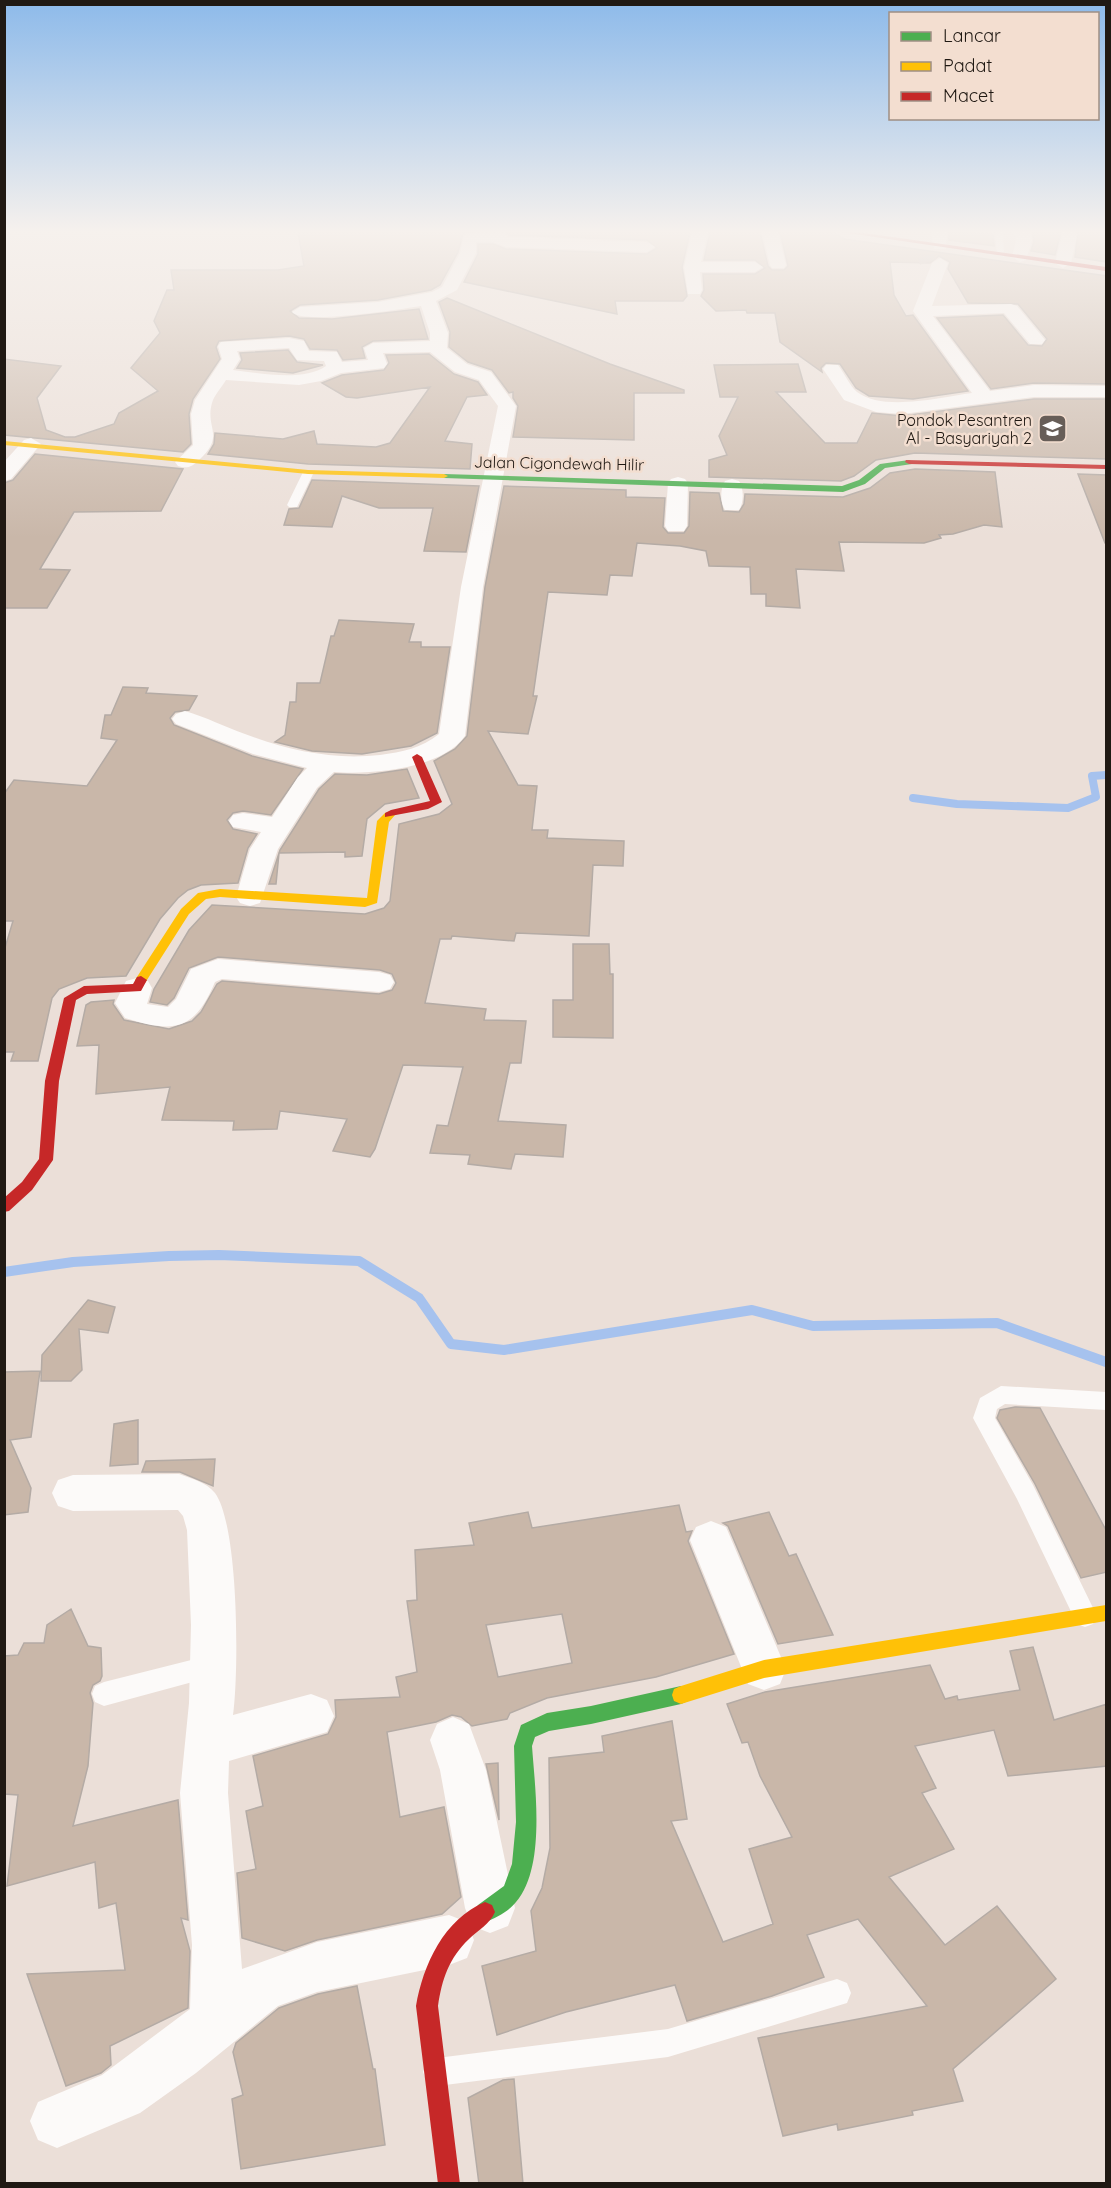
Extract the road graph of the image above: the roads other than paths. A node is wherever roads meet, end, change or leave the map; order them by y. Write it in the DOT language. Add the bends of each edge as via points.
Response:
graph roads {
  1 [pos="439,334"];
  2 [pos="937,334"];
  3 [pos="1031,334"];
  4 [pos="1036,340"];
  5 [pos="438,346"];
  6 [pos="336,368"];
  7 [pos="832,369"];
  8 [pos="220,374"];
  9 [pos="1107,392"];
  10 [pos="984,396"];
  11 [pos="4,443"];
  12 [pos="32,444"];
  13 [pos="185,462"];
  14 [pos="1107,467"];
  15 [pos="308,472"];
  16 [pos="4,475"];
  17 [pos="494,479"];
  18 [pos="678,483"];
  19 [pos="732,485"];
  20 [pos="294,506"];
  21 [pos="732,506"];
  22 [pos="676,526"];
  23 [pos="185,719"];
  24 [pos="417,757"];
  25 [pos="326,765"];
  26 [pos="243,821"];
  27 [pos="281,826"];
  28 [pos="250,897"];
  29 [pos="380,982"];
  30 [pos="137,988"];
  31 [pos="4,1207"];
  32 [pos="1107,1401"];
  33 [pos="73,1493"];
  34 [pos="711,1540"];
  35 [pos="1096,1615"];
  36 [pos="211,1666"];
  37 [pos="764,1669"];
  38 [pos="104,1694"];
  39 [pos="311,1716"];
  40 [pos="453,1740"];
  41 [pos="206,1747"];
  42 [pos="490,1908"];
  43 [pos="449,1940"];
  44 [pos="837,1993"];
  45 [pos="216,2022"];
  46 [pos="436,2072"];
  47 [pos="57,2121"];
  48 [pos="449,2184"];
  1 -- 5 [label="street"];
  2 -- 10 [label="street"];
  3 -- 4 [label="street"];
  5 -- 6 [label="street" via="373,348 378,364"];
  5 -- 17 [label="street" via="461,368 485,376 507,406"];
  6 -- 8 [label="street" via="330,374 296,378"];
  6 -- 8 [label="street" via="331,356 303,356 297,345 285,339 227,346 231,359"];
  7 -- 10 [label="street" via="851,396 876,406 902,408"];
  8 -- 13 [label="street" via="204,400 202,447"];
  9 -- 10 [label="street" via="1034,391"];
  11 -- 12 [label="street, Jalan Cigondewah Hilir"];
  12 -- 13 [label="street, Jalan Cigondewah Hilir"];
  12 -- 16 [label="street"];
  13 -- 15 [label="street, Jalan Cigondewah Hilir"];
  14 -- 19 [label="street, Jalan Cigondewah Hilir" via="915,461 883,466 851,488"];
  15 -- 17 [label="street, Jalan Cigondewah Hilir"];
  15 -- 20 [label="lane"];
  17 -- 18 [label="street, Jalan Cigondewah Hilir"];
  17 -- 24 [label="street" via="472,587 452,736"];
  18 -- 19 [label="street, Jalan Cigondewah Hilir"];
  18 -- 22 [label="street"];
  19 -- 21 [label="street"];
  23 -- 25 [label="street" via="257,750"];
  24 -- 25 [label="street" via="371,765"];
  24 -- 28 [label="street" via="436,802 422,808 396,810 383,821 373,900 365,903"];
  25 -- 27 [label="street" via="308,783"];
  26 -- 27 [label="street"];
  27 -- 28 [label="street" via="264,849"];
  28 -- 30 [label="street" via="211,894 190,904"];
  29 -- 30 [label="street" via="218,969 202,976 187,1010 175,1017 136,1011 131,1003"];
  30 -- 31 [label="street" via="84,990 70,999 52,1081 46,1160 27,1186"];
  32 -- 35 [label="lane" via="1001,1395 988,1404 984,1418"];
  33 -- 36 [label="street" via="179,1492 192,1497 201,1507 208,1530 213,1605"];
  34 -- 37 [label="street"];
  35 -- 37 [label="street"];
  36 -- 38 [label="lane"];
  36 -- 41 [label="street" via="212,1703"];
  37 -- 42 [label="street" via="733,1681 543,1723 528,1730 523,1746 525,1837 520,1874 513,1892"];
  39 -- 41 [label="street"];
  40 -- 42 [label="street" via="463,1770"];
  41 -- 45 [label="street" via="204,1793 217,1945"];
  42 -- 43 [label="street"];
  43 -- 45 [label="street" via="281,1979 244,1998"];
  43 -- 46 [label="street" via="429,1981 427,2006"];
  44 -- 46 [label="lane" via="668,2043"];
  45 -- 47 [label="street" via="121,2094"];
  46 -- 48 [label="street"];
}
